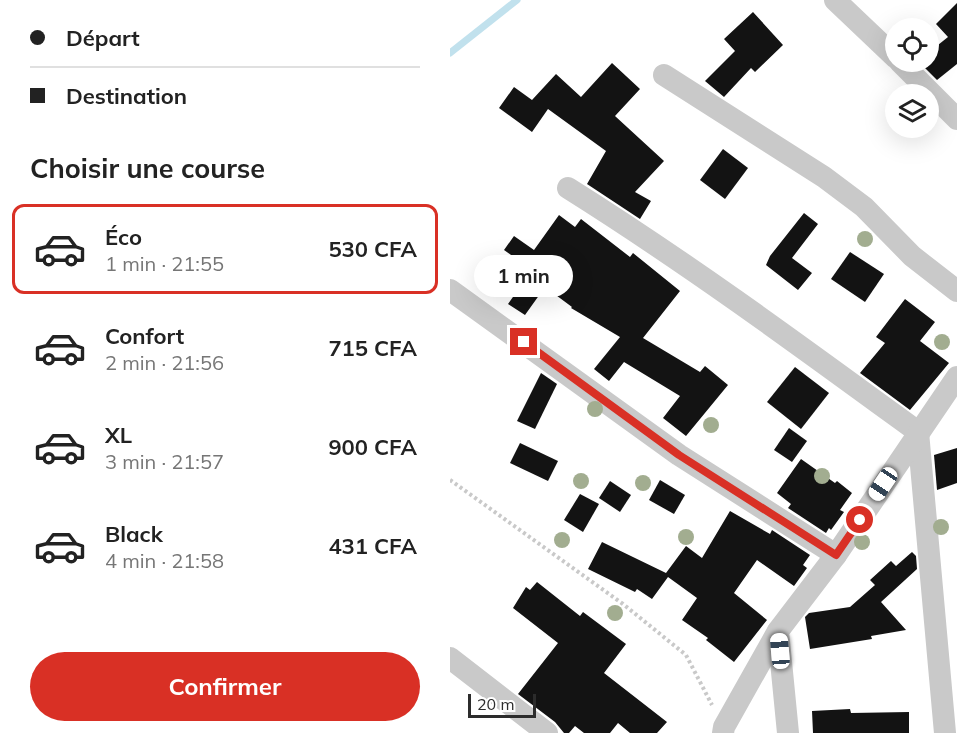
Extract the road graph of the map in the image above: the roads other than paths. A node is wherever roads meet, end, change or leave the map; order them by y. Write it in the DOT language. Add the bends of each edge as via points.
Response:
graph roads {
  1 [pos="835,0"];
  2 [pos="885,48"];
  3 [pos="910,72"];
  4 [pos="664,75"];
  5 [pos="957,119"];
  6 [pos="568,188"];
  7 [pos="450,290"];
  8 [pos="957,291"];
  9 [pos="957,377"];
  10 [pos="918,432"];
  11 [pos="836,555"];
  12 [pos="778,631"];
  13 [pos="450,658"];
  14 [pos="724,730"];
  15 [pos="547,733"];
  16 [pos="788,733"];
  17 [pos="945,733"];
  1 -- 2 [label="street"];
  3 -- 5 [label="street"];
  4 -- 8 [label="street" via="824,177 864,207 912,256"];
  6 -- 10 [label="street" via="744,305"];
  7 -- 11 [label="street" via="679,455"];
  9 -- 10 [label="street"];
  10 -- 11 [label="street"];
  10 -- 17 [label="street"];
  11 -- 12 [label="street"];
  12 -- 14 [label="street"];
  12 -- 16 [label="street"];
  13 -- 15 [label="street"];
}
